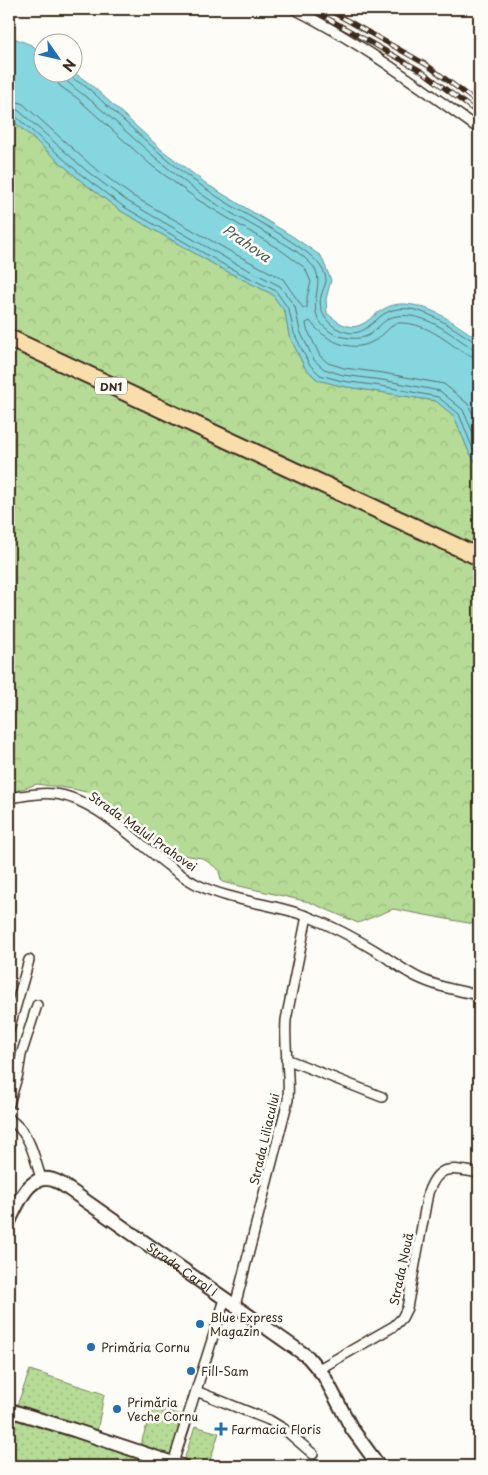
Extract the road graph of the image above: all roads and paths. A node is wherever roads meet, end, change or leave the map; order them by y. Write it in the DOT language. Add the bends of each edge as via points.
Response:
graph roads {
  1 [pos="294,9"];
  2 [pos="479,129"];
  3 [pos="9,338"];
  4 [pos="9,350"];
  5 [pos="479,557"];
  6 [pos="479,568"];
  7 [pos="9,798"];
  8 [pos="307,916"];
  9 [pos="30,960"];
  10 [pos="479,995"];
  11 [pos="37,1005"];
  12 [pos="9,1030"];
  13 [pos="286,1059"];
  14 [pos="382,1097"];
  15 [pos="9,1104"];
  16 [pos="9,1119"];
  17 [pos="479,1173"];
  18 [pos="41,1178"];
  19 [pos="9,1222"];
  20 [pos="230,1302"];
  21 [pos="320,1369"];
  22 [pos="196,1391"];
  23 [pos="9,1410"];
  24 [pos="313,1454"];
  25 [pos="178,1465"];
  26 [pos="378,1466"];
  1 -- 2 [label="street" via="324,24"];
  3 -- 5 [label="highway, DN1"];
  4 -- 6 [label="highway, DN1"];
  7 -- 8 [label="street, Strada Malul Prahovei" via="48,793 78,800 196,884 233,898"];
  8 -- 10 [label="street, Strada Malul Prahovei" via="333,927 422,980"];
  8 -- 13 [label="street, Strada Liliacului" via="286,1020"];
  9 -- 12 [label="street"];
  11 -- 15 [label="street"];
  13 -- 14 [label="street"];
  13 -- 20 [label="street, Strada Liliacului" via="288,1100"];
  16 -- 18 [label="street" via="26,1135"];
  17 -- 21 [label="street, Strada Nouă" via="447,1170 434,1178 428,1193 407,1308 402,1318 394,1326"];
  18 -- 19 [label="main road" via="31,1185"];
  18 -- 20 [label="main road, Strada Carol I" via="60,1183"];
  20 -- 21 [label="main road, Strada Carol I" via="300,1350"];
  20 -- 22 [label="street, Strada Liliacului"];
  21 -- 26 [label="main road, Strada Carol I" via="352,1429"];
  22 -- 24 [label="street" via="269,1420"];
  22 -- 25 [label="street, Strada Liliacului"];
  23 -- 25 [label="main road"];
}
